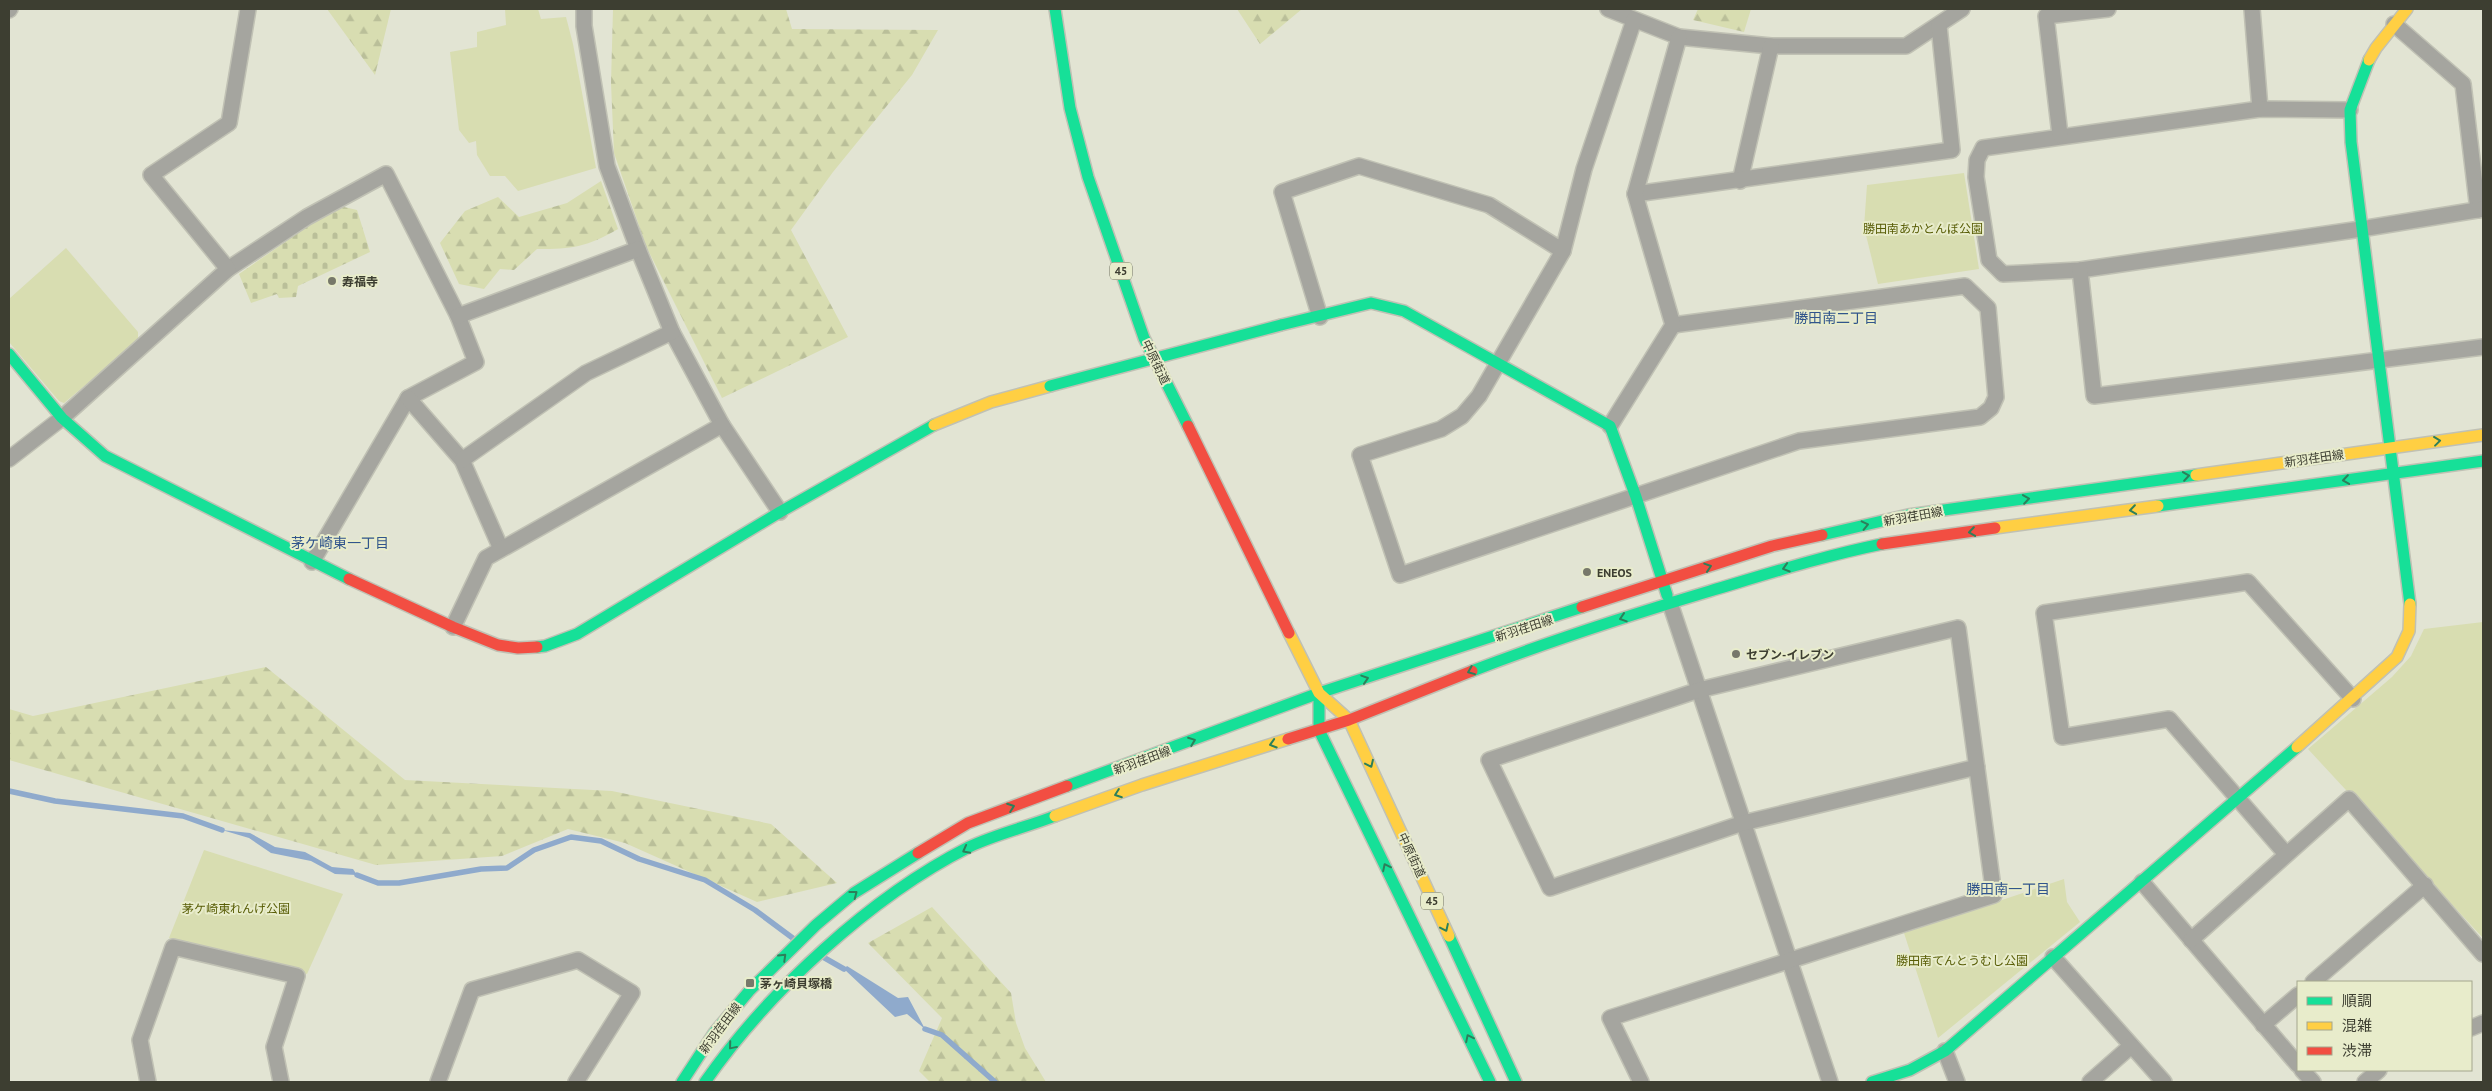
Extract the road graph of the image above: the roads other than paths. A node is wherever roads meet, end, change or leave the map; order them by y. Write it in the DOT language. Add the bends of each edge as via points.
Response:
graph roads {
  1 [pos="248,9"];
  2 [pos="584,9"];
  3 [pos="1055,9"];
  4 [pos="1608,9"];
  5 [pos="1962,9"];
  6 [pos="2108,9"];
  7 [pos="2252,9"];
  8 [pos="2407,9"];
  9 [pos="2046,12"];
  10 [pos="1634,20"];
  11 [pos="2394,24"];
  12 [pos="1939,26"];
  13 [pos="1679,37"];
  14 [pos="1771,46"];
  15 [pos="2260,109"];
  16 [pos="2350,110"];
  17 [pos="2060,136"];
  18 [pos="1740,181"];
  19 [pos="1635,194"];
  20 [pos="2480,209"];
  21 [pos="2361,229"];
  22 [pos="638,249"];
  23 [pos="1563,251"];
  24 [pos="228,269"];
  25 [pos="2080,270"];
  26 [pos="458,316"];
  27 [pos="1320,317"];
  28 [pos="1673,325"];
  29 [pos="672,332"];
  30 [pos="2483,347"];
  31 [pos="9,354"];
  32 [pos="2379,361"];
  33 [pos="1496,364"];
  34 [pos="408,398"];
  35 [pos="62,418"];
  36 [pos="722,425"];
  37 [pos="1610,426"];
  38 [pos="2483,435"];
  39 [pos="2391,446"];
  40 [pos="9,459"];
  41 [pos="462,460"];
  42 [pos="2483,461"];
  43 [pos="2394,474"];
  44 [pos="1636,497"];
  45 [pos="780,512"];
  46 [pos="500,549"];
  47 [pos="312,562"];
  48 [pos="1662,582"];
  49 [pos="1670,603"];
  50 [pos="453,628"];
  51 [pos="1699,690"];
  52 [pos="1318,694"];
  53 [pos="2353,699"];
  54 [pos="1349,720"];
  55 [pos="1319,730"];
  56 [pos="1977,767"];
  57 [pos="2238,799"];
  58 [pos="1744,823"];
  59 [pos="2286,854"];
  60 [pos="2142,882"];
  61 [pos="2425,885"];
  62 [pos="2191,940"];
  63 [pos="2483,954"];
  64 [pos="2053,957"];
  65 [pos="1789,960"];
  66 [pos="2314,981"];
  67 [pos="2297,996"];
  68 [pos="2263,1025"];
  69 [pos="2131,1046"];
  70 [pos="1945,1051"];
  71 [pos="2297,1064"];
  72 [pos="2303,1071"];
  73 [pos="2378,1071"];
  74 [pos="148,1082"];
  75 [pos="281,1082"];
  76 [pos="438,1082"];
  77 [pos="576,1082"];
  78 [pos="682,1082"];
  79 [pos="704,1082"];
  80 [pos="1490,1082"];
  81 [pos="1516,1082"];
  82 [pos="1641,1082"];
  83 [pos="1830,1082"];
  84 [pos="1872,1082"];
  85 [pos="1957,1082"];
  86 [pos="2090,1082"];
  87 [pos="2164,1082"];
  88 [pos="2313,1082"];
  89 [pos="2365,1082"];
  1 -- 24 [label="street" via="229,122 151,175"];
  2 -- 22 [label="street" via="607,166"];
  3 -- 52 [label="street, 中原街道 / 45" via="1070,108 1088,177 1144,338"];
  4 -- 10 [label="street"];
  5 -- 12 [label="street"];
  6 -- 9 [label="street"];
  7 -- 15 [label="street"];
  8 -- 11 [label="street"];
  9 -- 17 [label="street"];
  10 -- 13 [label="street"];
  10 -- 23 [label="street" via="1584,169"];
  11 -- 16 [label="street" via="2363,72"];
  11 -- 20 [label="street" via="2463,84"];
  12 -- 14 [label="street" via="1906,46"];
  12 -- 18 [label="street" via="1952,150"];
  13 -- 14 [label="street"];
  13 -- 19 [label="street"];
  14 -- 18 [label="street"];
  15 -- 16 [label="street"];
  15 -- 17 [label="street"];
  16 -- 21 [label="street"];
  17 -- 25 [label="street" via="1983,148 1976,177 1989,260 2003,274"];
  18 -- 19 [label="street"];
  19 -- 28 [label="street"];
  20 -- 21 [label="street"];
  21 -- 25 [label="street"];
  21 -- 32 [label="street"];
  22 -- 26 [label="street"];
  22 -- 29 [label="street"];
  23 -- 27 [label="street" via="1489,205 1360,166 1282,192"];
  23 -- 33 [label="street"];
  24 -- 26 [label="street" via="306,217 386,174"];
  24 -- 35 [label="street"];
  25 -- 32 [label="street" via="2094,396"];
  26 -- 34 [label="street" via="476,362"];
  27 -- 33 [label="street" via="1371,303 1404,311"];
  27 -- 45 [label="street, bridge" via="991,402 923,429"];
  28 -- 37 [label="street"];
  28 -- 44 [label="street" via="1965,286 1988,308 1996,396 1991,408 1980,418 1799,441"];
  29 -- 36 [label="street"];
  29 -- 41 [label="street" via="586,373"];
  30 -- 32 [label="street"];
  31 -- 35 [label="street"];
  32 -- 39 [label="street"];
  33 -- 37 [label="street"];
  33 -- 44 [label="street" via="1479,396 1462,416 1442,429 1360,455 1400,575"];
  34 -- 41 [label="street"];
  34 -- 47 [label="street"];
  35 -- 40 [label="street"];
  35 -- 47 [label="street" via="105,456"];
  36 -- 45 [label="street"];
  36 -- 46 [label="street"];
  37 -- 44 [label="street"];
  39 -- 38 [label="street, 新羽荏田線, one-way"];
  39 -- 43 [label="street"];
  48 -- 39 [label="street, 新羽荏田線, one-way" via="1772,546 1908,515"];
  41 -- 46 [label="street"];
  42 -- 43 [label="street, 新羽荏田線"];
  43 -- 49 [label="street, 新羽荏田線, one-way" via="1889,543 1832,554"];
  43 -- 53 [label="street" via="2410,608 2409,631 2397,657"];
  44 -- 48 [label="street"];
  45 -- 50 [label="street" via="577,634 545,646 518,648 498,645"];
  46 -- 50 [label="street" via="486,558"];
  47 -- 50 [label="street"];
  48 -- 49 [label="street"];
  52 -- 48 [label="street, 新羽荏田線, one-way"];
  49 -- 51 [label="street"];
  49 -- 54 [label="street, 新羽荏田線, one-way" via="1516,654"];
  51 -- 56 [label="street" via="1958,628"];
  51 -- 58 [label="street"];
  51 -- 58 [label="street" via="1489,760 1550,888"];
  52 -- 54 [label="street, 中原街道 / 45"];
  52 -- 55 [label="street, 中原街道 / 45"];
  78 -- 52 [label="street, 新羽荏田線, one-way" via="714,1033 750,990 816,925 854,893 968,823"];
  53 -- 57 [label="street"];
  53 -- 57 [label="street" via="2248,582 2044,613 2062,737 2169,719"];
  54 -- 55 [label="street, 新羽荏田線"];
  54 -- 81 [label="street, 中原街道 / 45, one-way"];
  55 -- 79 [label="street, 新羽荏田線, one-way" via="1142,785 970,847 906,885 835,939 762,1011"];
  80 -- 55 [label="street, 中原街道 / 45, one-way"];
  56 -- 58 [label="street"];
  56 -- 65 [label="street" via="1994,895"];
  57 -- 59 [label="street"];
  57 -- 60 [label="street"];
  58 -- 65 [label="street"];
  59 -- 61 [label="street" via="2349,799"];
  59 -- 62 [label="street"];
  60 -- 62 [label="street"];
  60 -- 64 [label="street"];
  61 -- 63 [label="street"];
  61 -- 66 [label="street"];
  62 -- 68 [label="street"];
  64 -- 69 [label="street"];
  64 -- 70 [label="street"];
  65 -- 82 [label="street" via="1610,1018"];
  65 -- 83 [label="street"];
  67 -- 68 [label="street"];
  68 -- 71 [label="street"];
  69 -- 86 [label="street"];
  69 -- 87 [label="street"];
  70 -- 84 [label="street" via="1910,1070"];
  70 -- 85 [label="street"];
  72 -- 88 [label="street"];
  73 -- 89 [label="street"];
  74 -- 75 [label="street" via="140,1040 173,947 297,976 274,1048"];
  76 -- 77 [label="street" via="472,990 578,960 632,993"];
}
